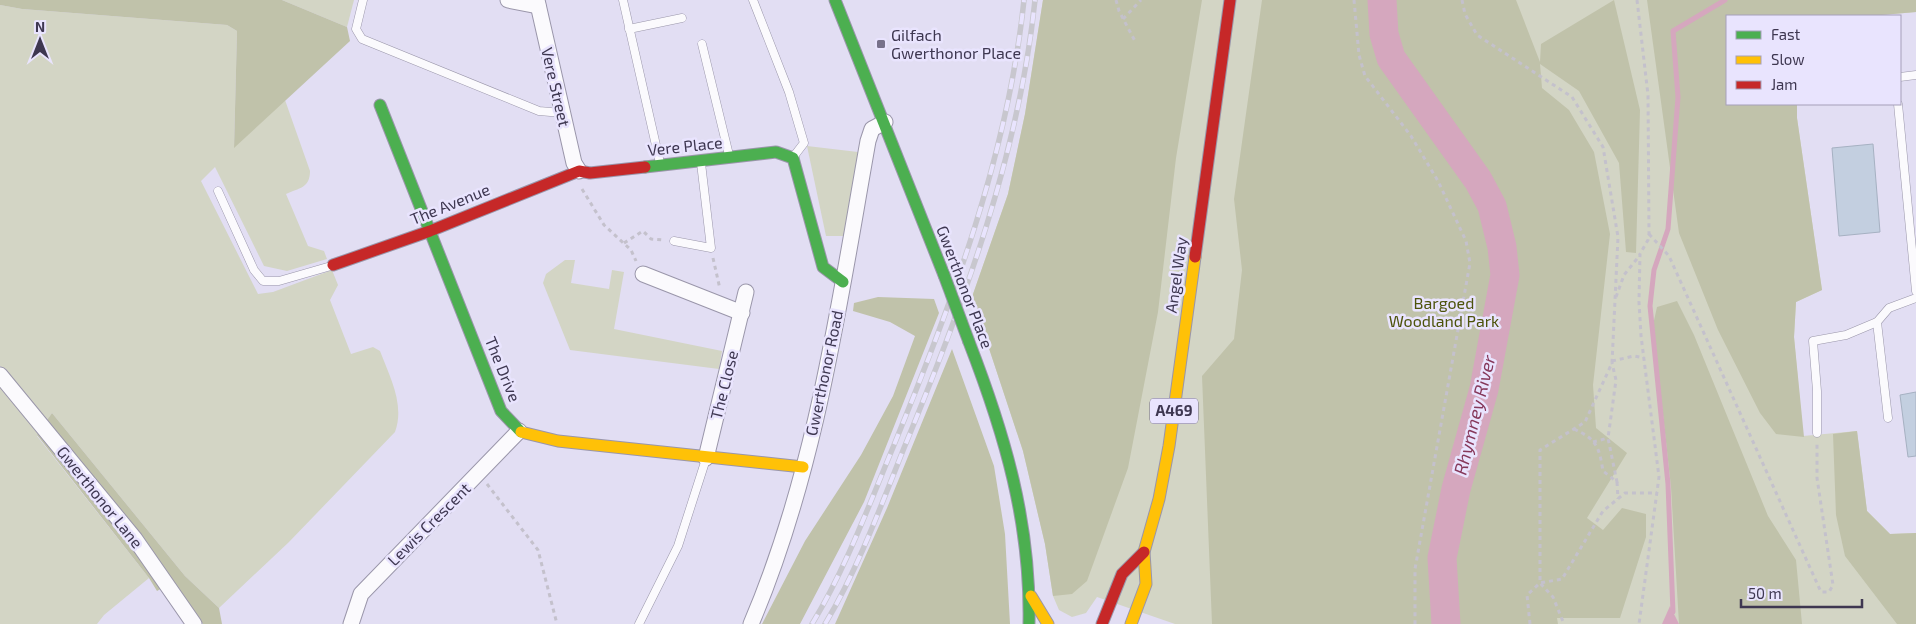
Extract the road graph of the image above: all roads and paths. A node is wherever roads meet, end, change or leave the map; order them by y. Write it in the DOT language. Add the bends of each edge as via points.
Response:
graph roads {
  1 [pos="362,0"];
  2 [pos="508,0"];
  3 [pos="623,0"];
  4 [pos="753,0"];
  5 [pos="835,0"];
  6 [pos="1116,0"];
  7 [pos="1141,0"];
  8 [pos="1230,0"];
  9 [pos="1354,0"];
  10 [pos="1462,0"];
  11 [pos="1638,0"];
  12 [pos="538,3"];
  13 [pos="682,18"];
  14 [pos="1123,19"];
  15 [pos="629,29"];
  16 [pos="1136,43"];
  17 [pos="702,44"];
  18 [pos="1916,75"];
  19 [pos="1901,77"];
  20 [pos="380,105"];
  21 [pos="1898,105"];
  22 [pos="562,114"];
  23 [pos="884,122"];
  24 [pos="730,157"];
  25 [pos="793,158"];
  26 [pos="701,160"];
  27 [pos="660,165"];
  28 [pos="579,171"];
  29 [pos="218,192"];
  30 [pos="1916,198"];
  31 [pos="1907,199"];
  32 [pos="430,231"];
  33 [pos="1649,234"];
  34 [pos="674,241"];
  35 [pos="624,243"];
  36 [pos="711,248"];
  37 [pos="1640,254"];
  38 [pos="333,265"];
  39 [pos="643,274"];
  40 [pos="843,282"];
  41 [pos="1916,291"];
  42 [pos="746,292"];
  43 [pos="721,294"];
  44 [pos="1916,298"];
  45 [pos="1615,300"];
  46 [pos="742,313"];
  47 [pos="1877,322"];
  48 [pos="1644,358"];
  49 [pos="1612,362"];
  50 [pos="0,375"];
  51 [pos="1888,418"];
  52 [pos="1574,429"];
  53 [pos="519,431"];
  54 [pos="1817,433"];
  55 [pos="1608,438"];
  56 [pos="1593,442"];
  57 [pos="706,458"];
  58 [pos="803,467"];
  59 [pos="479,473"];
  60 [pos="1617,482"];
  61 [pos="1658,494"];
  62 [pos="1618,500"];
  63 [pos="1144,552"];
  64 [pos="1540,582"];
  65 [pos="1031,596"];
  66 [pos="1100,622"];
  67 [pos="194,624"];
  68 [pos="351,624"];
  69 [pos="558,624"];
  70 [pos="639,624"];
  71 [pos="751,624"];
  72 [pos="1029,624"];
  73 [pos="1048,624"];
  74 [pos="1131,624"];
  75 [pos="1415,624"];
  76 [pos="1530,624"];
  77 [pos="1564,624"];
  78 [pos="1639,624"];
  1 -- 22 [label="lane" via="356,29 362,39 539,111"];
  2 -- 12 [label="street"];
  3 -- 15 [label="lane"];
  4 -- 25 [label="lane" via="789,92 804,143"];
  5 -- 23 [label="street, Gwerthonor Place"];
  6 -- 14 [label="path"];
  7 -- 14 [label="path"];
  8 -- 63 [label="street, Angel Way / A469" via="1170,446"];
  9 -- 75 [label="path" via="1359,55 1365,76 1411,136 1438,181 1466,242 1470,263 1415,569"];
  10 -- 45 [label="path" via="1465,14 1477,36 1572,97 1603,146 1618,237"];
  11 -- 33 [label="path" via="1648,95"];
  12 -- 22 [label="street, Vere Street"];
  13 -- 15 [label="lane"];
  14 -- 16 [label="path"];
  15 -- 27 [label="lane"];
  17 -- 24 [label="lane"];
  18 -- 19 [label="lane"];
  20 -- 32 [label="street, The Drive"];
  21 -- 31 [label="lane"];
  22 -- 28 [label="street, Vere Street" via="574,163"];
  23 -- 40 [label="street, Gwerthonor Road" via="872,129 868,141"];
  23 -- 65 [label="street, Gwerthonor Place, bridge" via="1002,431 1017,498"];
  24 -- 25 [label="street, Vere Place" via="776,152"];
  24 -- 26 [label="street, Vere Place"];
  25 -- 40 [label="street" via="823,267"];
  26 -- 27 [label="street, Vere Place"];
  26 -- 36 [label="lane"];
  27 -- 28 [label="street, Vere Place" via="590,173"];
  28 -- 32 [label="street, The Avenue"];
  28 -- 35 [label="path" via="582,190 604,225"];
  29 -- 38 [label="lane" via="254,270 263,281 279,281"];
  30 -- 31 [label="lane"];
  31 -- 41 [label="lane"];
  32 -- 38 [label="street, The Avenue"];
  32 -- 53 [label="street, The Drive" via="501,411"];
  33 -- 37 [label="path"];
  33 -- 54 [label="path" via="1669,256 1821,592 1829,592 1833,585 1817,478"];
  34 -- 35 [label="path" via="651,239 643,231"];
  34 -- 36 [label="lane"];
  35 -- 39 [label="path"];
  36 -- 43 [label="path"];
  37 -- 45 [label="path" via="1624,275"];
  37 -- 48 [label="path" via="1639,302"];
  39 -- 46 [label="street"];
  40 -- 58 [label="street, Gwerthonor Road"];
  42 -- 46 [label="street, The Close"];
  44 -- 47 [label="lane" via="1890,308"];
  45 -- 49 [label="path"];
  46 -- 57 [label="street, The Close"];
  47 -- 51 [label="lane"];
  47 -- 54 [label="lane" via="1846,335 1813,341"];
  48 -- 49 [label="path" via="1634,356"];
  48 -- 61 [label="path" via="1659,477"];
  49 -- 52 [label="path" via="1585,422"];
  49 -- 55 [label="path" via="1616,380"];
  50 -- 67 [label="street, Gwerthonor Lane" via="135,539"];
  52 -- 56 [label="path" via="1590,436"];
  52 -- 64 [label="path" via="1540,450"];
  53 -- 57 [label="street" via="558,441"];
  53 -- 59 [label="street, Lewis Crescent"];
  55 -- 56 [label="path"];
  55 -- 60 [label="path"];
  56 -- 60 [label="path" via="1600,453 1603,471"];
  57 -- 58 [label="street"];
  57 -- 70 [label="lane" via="678,546"];
  58 -- 71 [label="street, Gwerthonor Road" via="772,575"];
  59 -- 68 [label="street, Lewis Crescent" via="361,594"];
  59 -- 69 [label="path" via="538,550"];
  60 -- 62 [label="path"];
  61 -- 62 [label="path" via="1625,493"];
  61 -- 78 [label="path"];
  62 -- 64 [label="path" via="1603,511 1562,579"];
  63 -- 66 [label="street, Angel Way / A469" via="1122,574"];
  63 -- 74 [label="street, Angel Way / A469" via="1146,584"];
  64 -- 76 [label="path" via="1527,595"];
  64 -- 77 [label="path" via="1553,597"];
  65 -- 72 [label="street, Gwerthonor Place"];
  65 -- 73 [label="street, Gwerthonor Place"];
}
